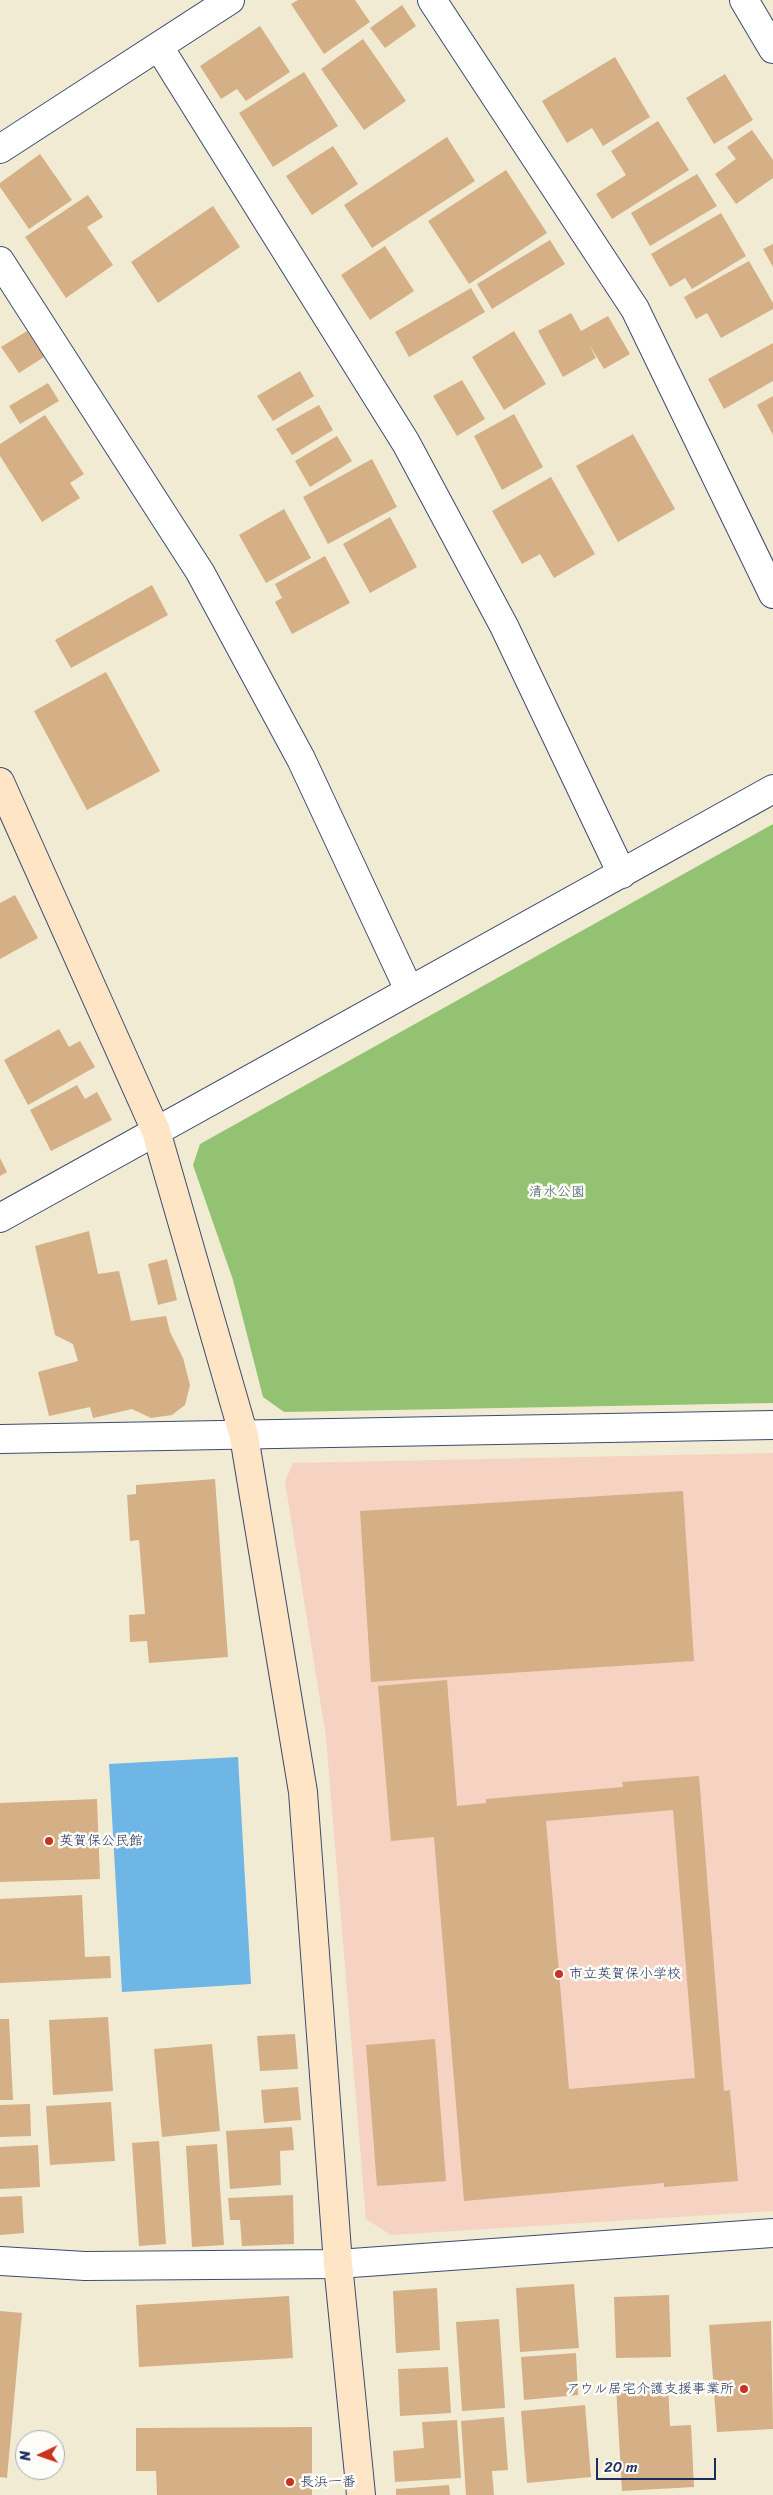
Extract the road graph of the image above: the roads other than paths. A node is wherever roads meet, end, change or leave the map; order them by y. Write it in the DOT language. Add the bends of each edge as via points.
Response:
graph roads {
  1 [pos="230,0"];
  2 [pos="432,0"];
  3 [pos="744,0"];
  4 [pos="159,47"];
  5 [pos="773,49"];
  6 [pos="0,149"];
  7 [pos="0,261"];
  8 [pos="773,594"];
  9 [pos="0,782"];
  10 [pos="773,789"];
  11 [pos="622,874"];
  12 [pos="409,990"];
  13 [pos="156,1131"];
  14 [pos="0,1218"];
  15 [pos="773,1425"];
  16 [pos="244,1436"];
  17 [pos="0,1439"];
  18 [pos="773,2233"];
  19 [pos="0,2261"];
  20 [pos="338,2264"];
  21 [pos="361,2495"];
  1 -- 4 [label="street"];
  2 -- 8 [label="street" via="635,309"];
  3 -- 5 [label="street"];
  4 -- 6 [label="street"];
  4 -- 11 [label="street" via="406,443 504,626"];
  7 -- 12 [label="street" via="200,572 301,759"];
  9 -- 13 [label="street"];
  10 -- 11 [label="street"];
  11 -- 12 [label="street"];
  12 -- 13 [label="street"];
  13 -- 14 [label="street"];
  13 -- 16 [label="street"];
  15 -- 16 [label="street"];
  16 -- 17 [label="street"];
  16 -- 20 [label="street" via="303,1792"];
  18 -- 20 [label="street"];
  19 -- 20 [label="street" via="85,2266"];
  20 -- 21 [label="street"];
}
